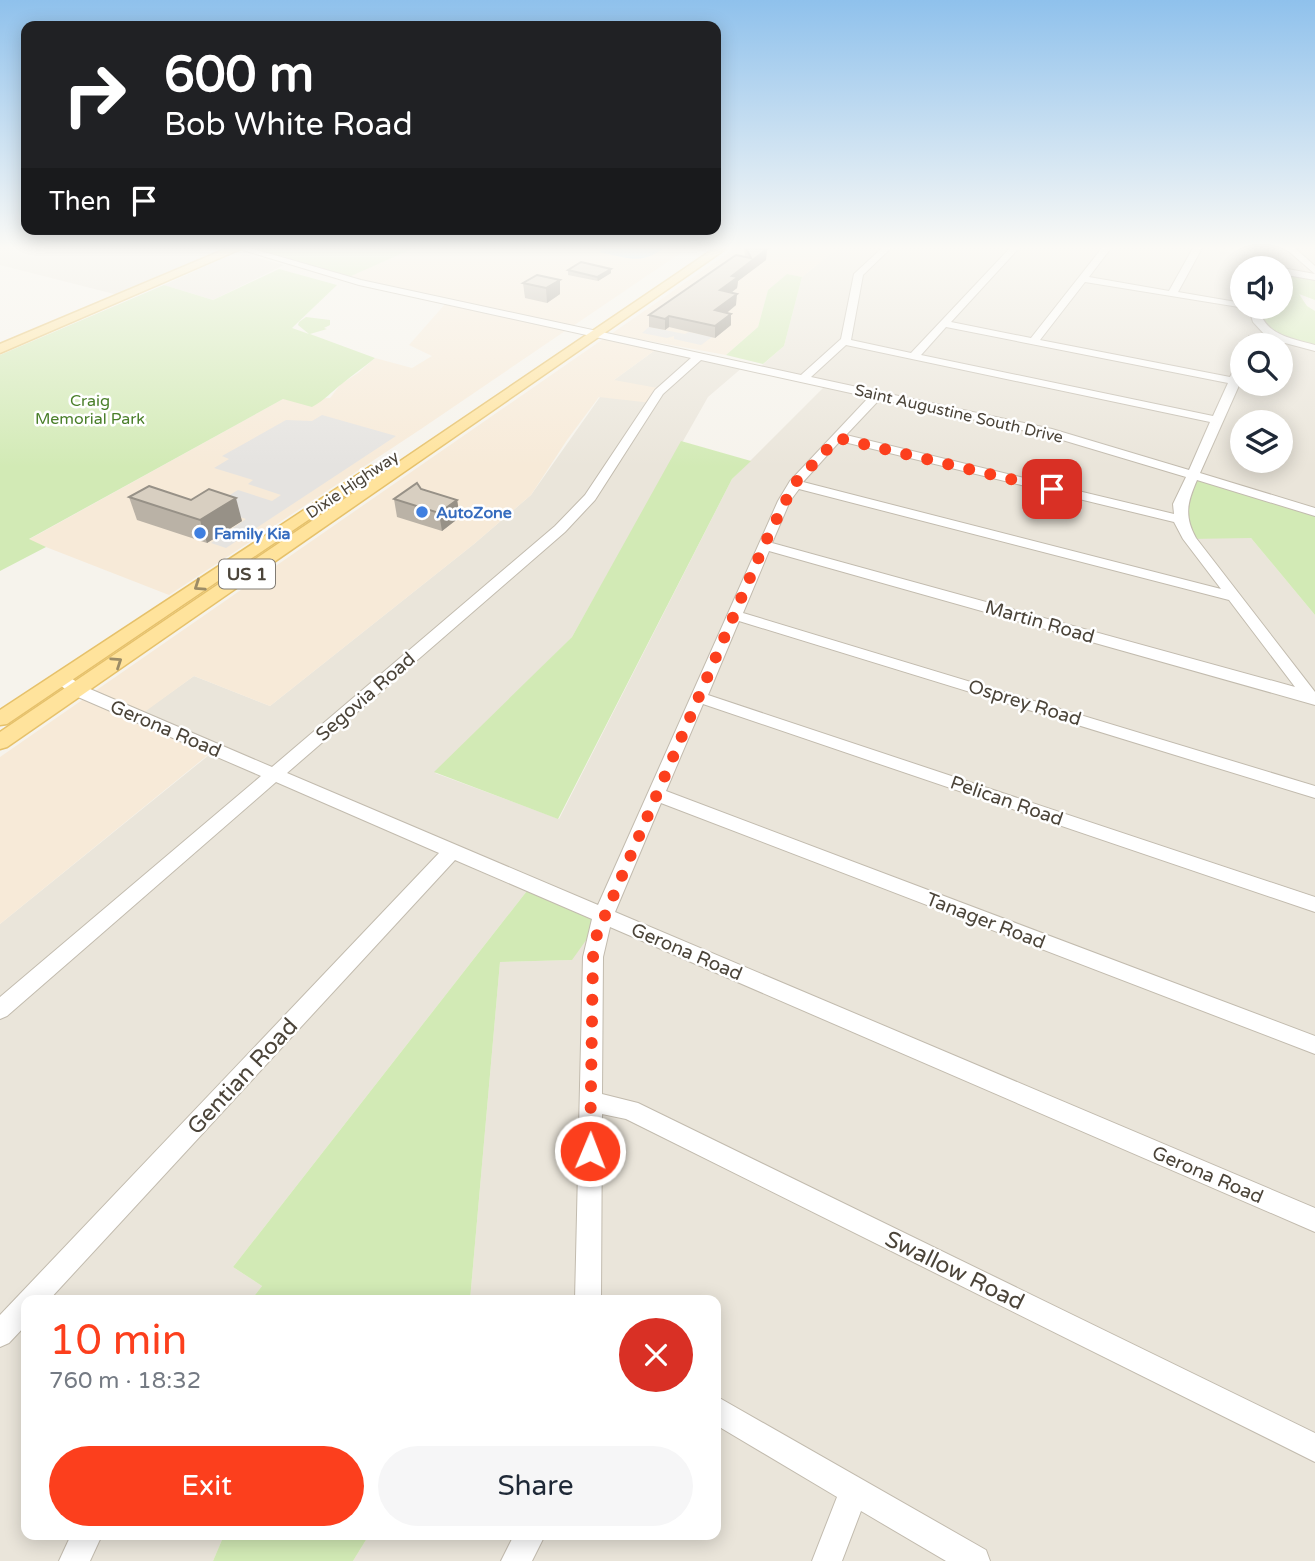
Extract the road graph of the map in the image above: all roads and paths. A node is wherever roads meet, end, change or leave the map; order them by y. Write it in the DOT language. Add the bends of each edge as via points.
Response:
graph roads {
  1 [pos="67,321"];
  2 [pos="541,321"];
  3 [pos="603,321"];
  4 [pos="605,321"];
  5 [pos="849,321"];
  6 [pos="947,321"];
  7 [pos="1050,321"];
  8 [pos="1256,323"];
  9 [pos="944,324"];
  10 [pos="589,331"];
  11 [pos="1254,333"];
  12 [pos="1269,333"];
  13 [pos="1034,341"];
  14 [pos="845,342"];
  15 [pos="1293,342"];
  16 [pos="1315,348"];
  17 [pos="0,349"];
  18 [pos="700,355"];
  19 [pos="914,356"];
  20 [pos="804,378"];
  21 [pos="1230,380"];
  22 [pos="1230,392"];
  23 [pos="878,394"];
  24 [pos="1217,420"];
  25 [pos="838,438"];
  26 [pos="1193,474"];
  27 [pos="365,475"];
  28 [pos="383,480"];
  29 [pos="794,484"];
  30 [pos="1315,512"];
  31 [pos="1180,519"];
  32 [pos="764,545"];
  33 [pos="1235,597"];
  34 [pos="734,615"];
  35 [pos="60,678"];
  36 [pos="77,690"];
  37 [pos="698,696"];
  38 [pos="1313,699"];
  39 [pos="0,719"];
  40 [pos="0,742"];
  41 [pos="274,773"];
  42 [pos="1315,792"];
  43 [pos="656,794"];
  44 [pos="452,851"];
  45 [pos="1315,905"];
  46 [pos="603,916"];
  47 [pos="0,1010"];
  48 [pos="1315,1045"];
  49 [pos="591,1102"];
  50 [pos="1315,1220"];
  51 [pos="40,1295"];
  52 [pos="588,1295"];
  53 [pos="21,1314"];
  54 [pos="0,1334"];
  55 [pos="721,1413"];
  56 [pos="1315,1448"];
  57 [pos="854,1491"];
  58 [pos="84,1540"];
  59 [pos="527,1540"];
  60 [pos="74,1561"];
  61 [pos="516,1561"];
  62 [pos="827,1561"];
  63 [pos="975,1561"];
  1 -- 17 [label="main road"];
  2 -- 10 [label="street, Saint Augustine South Drive"];
  3 -- 10 [label="main road, Dixie Highway / US 1"];
  4 -- 10 [label="main road, Dixie Highway / US 1"];
  5 -- 14 [label="street"];
  6 -- 9 [label="street"];
  7 -- 13 [label="street"];
  8 -- 11 [label="street"];
  8 -- 12 [label="street"];
  9 -- 13 [label="street"];
  9 -- 19 [label="street"];
  10 -- 18 [label="street, Saint Augustine South Drive"];
  10 -- 27 [label="main road, Dixie Highway / US 1"];
  10 -- 28 [label="main road, Dixie Highway / US 1"];
  13 -- 21 [label="street"];
  14 -- 19 [label="street"];
  14 -- 20 [label="street"];
  15 -- 16 [label="street"];
  18 -- 20 [label="street, Saint Augustine South Drive"];
  18 -- 41 [label="street, Segovia Road" via="659,392 590,497 568,521"];
  19 -- 24 [label="street"];
  20 -- 23 [label="street, Saint Augustine South Drive"];
  22 -- 24 [label="street"];
  23 -- 25 [label="street"];
  23 -- 26 [label="street, Saint Augustine South Drive" via="1052,433"];
  24 -- 26 [label="street"];
  25 -- 29 [label="street"];
  25 -- 31 [label="street"];
  26 -- 30 [label="street, Saint Augustine South Drive"];
  26 -- 31 [label="street" via="1180,503"];
  27 -- 28 [label="main road"];
  27 -- 35 [label="main road, Dixie Highway / US 1, one-way"];
  36 -- 28 [label="main road, US 1, one-way"];
  29 -- 32 [label="street"];
  29 -- 33 [label="street"];
  31 -- 33 [label="street" via="1186,534"];
  32 -- 34 [label="street"];
  32 -- 38 [label="street, Martin Road"];
  33 -- 38 [label="street"];
  34 -- 37 [label="street"];
  34 -- 42 [label="street, Osprey Road"];
  35 -- 36 [label="street, Gerona Road"];
  35 -- 39 [label="main road, Dixie Highway / US 1"];
  36 -- 40 [label="main road, US 1"];
  36 -- 41 [label="street, Gerona Road"];
  37 -- 43 [label="street"];
  37 -- 45 [label="street, Pelican Road"];
  41 -- 44 [label="street, Gerona Road"];
  41 -- 47 [label="street, Segovia Road"];
  43 -- 46 [label="street"];
  43 -- 48 [label="street, Tanager Road"];
  44 -- 46 [label="street, Gerona Road"];
  44 -- 51 [label="street, Gentian Road"];
  46 -- 49 [label="street" via="593,957"];
  46 -- 50 [label="street, Gerona Road"];
  49 -- 52 [label="street"];
  49 -- 56 [label="street, Swallow Road" via="631,1110"];
  53 -- 54 [label="street, Gentian Road"];
  55 -- 57 [label="street"];
  57 -- 62 [label="street"];
  57 -- 63 [label="street"];
  58 -- 60 [label="street"];
  59 -- 61 [label="street"];
}
